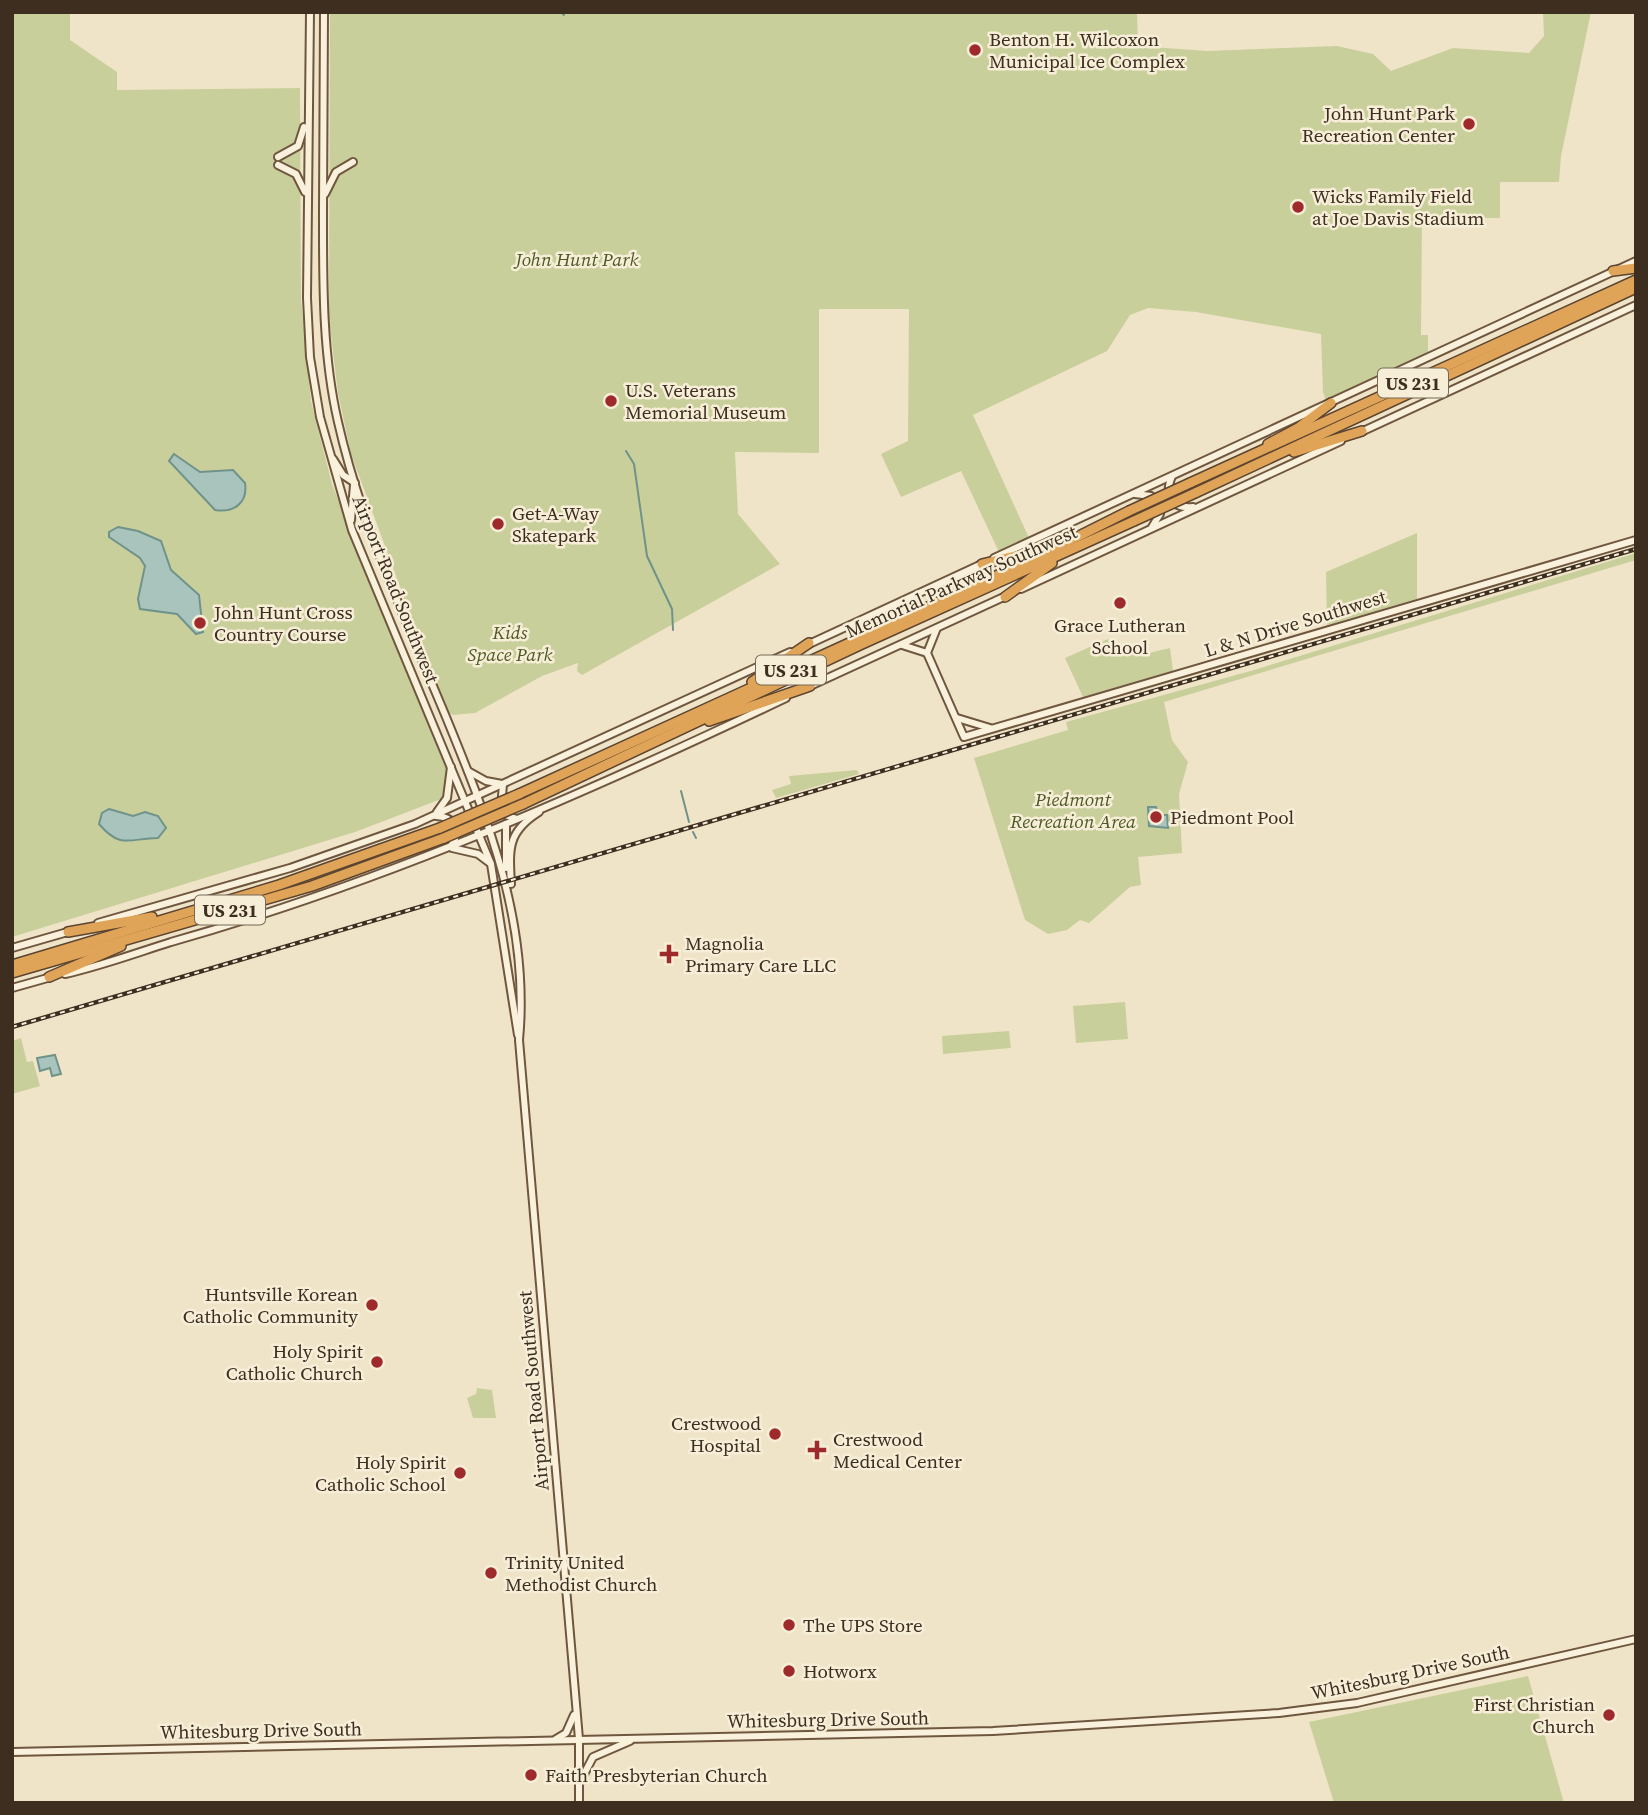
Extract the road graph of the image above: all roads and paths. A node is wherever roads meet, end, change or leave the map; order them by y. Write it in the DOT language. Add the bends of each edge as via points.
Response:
graph roads {
  1 [pos="310,12"];
  2 [pos="324,12"];
  3 [pos="307,115"];
  4 [pos="353,162"];
  5 [pos="323,203"];
  6 [pos="307,204"];
  7 [pos="1636,261"];
  8 [pos="1636,268"];
  9 [pos="1613,271"];
  10 [pos="1636,280"];
  11 [pos="1636,288"];
  12 [pos="1636,305"];
  13 [pos="1331,402"];
  14 [pos="1362,431"];
  15 [pos="328,451"];
  16 [pos="1278,454"];
  17 [pos="1251,455"];
  18 [pos="1172,476"];
  19 [pos="355,484"];
  20 [pos="1132,494"];
  21 [pos="1197,507"];
  22 [pos="1151,529"];
  23 [pos="352,530"];
  24 [pos="1636,540"];
  25 [pos="1062,543"];
  26 [pos="1070,551"];
  27 [pos="982,564"];
  28 [pos="1005,597"];
  29 [pos="937,628"];
  30 [pos="809,643"];
  31 [pos="900,645"];
  32 [pos="927,653"];
  33 [pos="810,687"];
  34 [pos="732,695"];
  35 [pos="957,718"];
  36 [pos="696,724"];
  37 [pos="992,729"];
  38 [pos="451,761"];
  39 [pos="468,771"];
  40 [pos="503,784"];
  41 [pos="478,797"];
  42 [pos="521,799"];
  43 [pos="558,800"];
  44 [pos="467,802"];
  45 [pos="433,816"];
  46 [pos="517,819"];
  47 [pos="506,824"];
  48 [pos="491,831"];
  49 [pos="481,835"];
  50 [pos="450,848"];
  51 [pos="491,864"];
  52 [pos="507,881"];
  53 [pos="513,906"];
  54 [pos="192,909"];
  55 [pos="174,926"];
  56 [pos="68,932"];
  57 [pos="12,948"];
  58 [pos="12,965"];
  59 [pos="12,973"];
  60 [pos="49,977"];
  61 [pos="12,988"];
  62 [pos="519,1040"];
  63 [pos="1636,1639"];
  64 [pos="576,1710"];
  65 [pos="639,1738"];
  66 [pos="579,1739"];
  67 [pos="555,1740"];
  68 [pos="12,1752"];
  69 [pos="579,1784"];
  70 [pos="579,1803"];
  1 -- 3 [label="main road, Airport Road Southwest"];
  2 -- 5 [label="main road, Airport Road Southwest"];
  3 -- 6 [label="main road, Airport Road Southwest"];
  3 -- 6 [label="main road" via="298,146 278,161 297,175"];
  4 -- 5 [label="main road" via="330,180"];
  5 -- 19 [label="main road, Airport Road Southwest" via="327,356"];
  6 -- 15 [label="main road, Airport Road Southwest" via="310,357"];
  7 -- 9 [label="main road"];
  8 -- 9 [label="highway"];
  9 -- 13 [label="main road"];
  10 -- 17 [label="highway, Memorial Parkway Southwest / US 231"];
  11 -- 16 [label="highway, Memorial Parkway Southwest / US 231"];
  12 -- 14 [label="main road"];
  13 -- 17 [label="highway"];
  13 -- 18 [label="main road"];
  14 -- 16 [label="highway"];
  14 -- 21 [label="main road"];
  15 -- 19 [label="main road"];
  15 -- 23 [label="main road, Airport Road Southwest"];
  16 -- 26 [label="highway, Memorial Parkway Southwest / US 231, bridge"];
  17 -- 25 [label="highway, Memorial Parkway Southwest / US 231, bridge"];
  18 -- 20 [label="main road"];
  18 -- 21 [label="main road" via="1167,488 1172,502 1182,508"];
  19 -- 23 [label="main road"];
  19 -- 39 [label="main road, Airport Road Southwest"];
  20 -- 22 [label="main road" via="1146,494 1156,502 1160,514"];
  20 -- 27 [label="main road"];
  21 -- 22 [label="main road"];
  22 -- 28 [label="main road"];
  23 -- 38 [label="main road, Airport Road Southwest"];
  24 -- 37 [label="main road, L & N Drive Southwest"];
  25 -- 27 [label="highway"];
  25 -- 34 [label="highway, Memorial Parkway Southwest / US 231"];
  26 -- 28 [label="highway"];
  26 -- 36 [label="highway, Memorial Parkway Southwest / US 231"];
  27 -- 30 [label="main road"];
  28 -- 29 [label="main road"];
  29 -- 31 [label="main road"];
  29 -- 32 [label="main road"];
  30 -- 34 [label="highway"];
  30 -- 40 [label="main road"];
  31 -- 32 [label="main road"];
  31 -- 33 [label="main road"];
  32 -- 35 [label="main road"];
  33 -- 36 [label="highway"];
  33 -- 43 [label="main road"];
  34 -- 42 [label="highway, Memorial Parkway Southwest / US 231"];
  35 -- 37 [label="main road"];
  35 -- 37 [label="main road, L & N Drive Southwest" via="964,737"];
  36 -- 42 [label="highway, Memorial Parkway Southwest / US 231"];
  38 -- 44 [label="main road, Airport Road Southwest"];
  38 -- 45 [label="main road" via="447,798"];
  39 -- 40 [label="main road"];
  39 -- 41 [label="main road, Airport Road Southwest"];
  40 -- 41 [label="main road"];
  40 -- 46 [label="main road" via="501,808 505,815"];
  41 -- 44 [label="main road"];
  41 -- 48 [label="main road, Airport Road Southwest"];
  42 -- 54 [label="highway, Memorial Parkway Southwest / US 231, bridge" via="356,859"];
  42 -- 55 [label="highway, Memorial Parkway Southwest / US 231, bridge" via="444,838 312,886"];
  43 -- 46 [label="main road"];
  43 -- 53 [label="main road" via="527,820 513,838"];
  44 -- 45 [label="main road"];
  44 -- 49 [label="main road, Airport Road Southwest"];
  45 -- 50 [label="main road" via="447,817 455,825 457,836"];
  45 -- 56 [label="main road" via="290,868"];
  46 -- 47 [label="main road"];
  47 -- 48 [label="main road"];
  47 -- 52 [label="main road"];
  48 -- 49 [label="main road"];
  48 -- 52 [label="main road, Airport Road Southwest"];
  49 -- 50 [label="main road"];
  49 -- 51 [label="main road, Airport Road Southwest"];
  50 -- 51 [label="main road" via="478,854"];
  50 -- 60 [label="main road" via="309,901"];
  51 -- 62 [label="main road, Airport Road Southwest"];
  52 -- 53 [label="main road, Airport Road Southwest"];
  53 -- 62 [label="main road, Airport Road Southwest"];
  54 -- 56 [label="highway"];
  54 -- 58 [label="highway, Memorial Parkway Southwest / US 231"];
  55 -- 59 [label="highway, Memorial Parkway Southwest / US 231"];
  55 -- 60 [label="highway"];
  56 -- 57 [label="main road"];
  60 -- 61 [label="main road"];
  62 -- 64 [label="main road, Airport Road Southwest"];
  63 -- 65 [label="main road, Whitesburg Drive South" via="1378,1699 1279,1713 993,1731"];
  64 -- 66 [label="main road, Airport Road Southwest"];
  64 -- 67 [label="main road" via="566,1733"];
  65 -- 66 [label="main road, Whitesburg Drive South"];
  65 -- 69 [label="main road" via="593,1757"];
  66 -- 67 [label="main road, Whitesburg Drive South"];
  66 -- 69 [label="main road, Airport Road Southwest"];
  67 -- 68 [label="main road, Whitesburg Drive South"];
  69 -- 70 [label="main road, Airport Road Southwest"];
}
